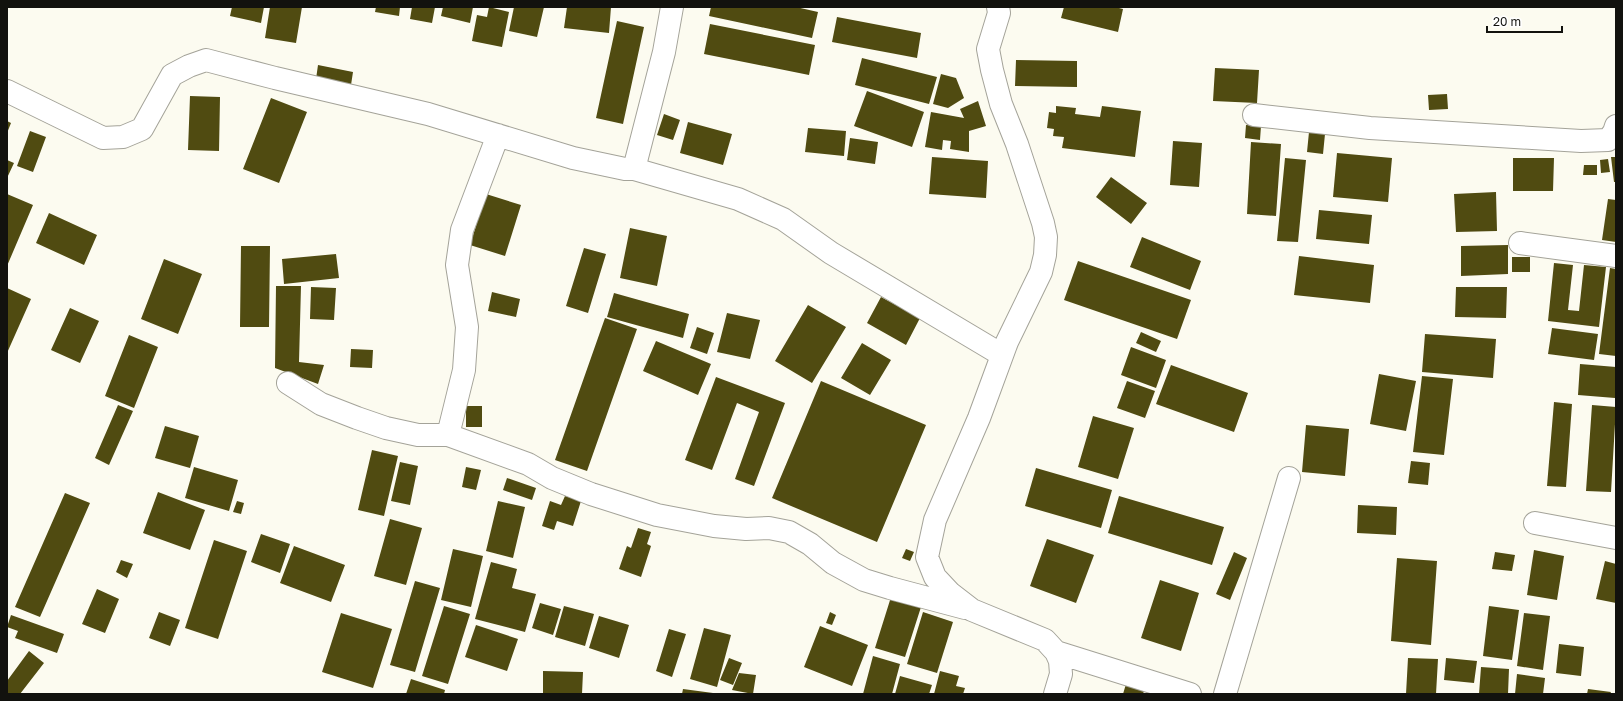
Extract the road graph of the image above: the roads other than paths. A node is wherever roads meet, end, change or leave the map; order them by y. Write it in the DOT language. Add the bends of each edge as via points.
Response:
graph roads {
  1 [pos="672,7"];
  2 [pos="998,7"];
  3 [pos="7,91"];
  4 [pos="1254,115"];
  5 [pos="1616,126"];
  6 [pos="498,135"];
  7 [pos="634,169"];
  8 [pos="1520,243"];
  9 [pos="1616,256"];
  10 [pos="1002,356"];
  11 [pos="288,383"];
  12 [pos="448,435"];
  13 [pos="1289,478"];
  14 [pos="1535,523"];
  15 [pos="1616,538"];
  16 [pos="972,610"];
  17 [pos="1056,652"];
  18 [pos="1055,694"];
  19 [pos="1190,694"];
  20 [pos="1225,694"];
  1 -- 7 [label="street" via="664,52"];
  2 -- 10 [label="street" via="999,13 988,49 992,70 1046,237 1046,255 1041,272"];
  3 -- 6 [label="street" via="104,138 124,137 142,129 172,74 206,60 428,114"];
  4 -- 5 [label="street" via="1370,128 1580,141 1608,140"];
  6 -- 7 [label="street" via="572,158"];
  6 -- 12 [label="street" via="462,230 457,265 467,327 464,370"];
  7 -- 10 [label="street" via="738,199 783,219 831,252"];
  8 -- 9 [label="street"];
  10 -- 16 [label="street" via="979,418 935,520 927,557 935,577"];
  11 -- 12 [label="street" via="321,404 386,428 418,435"];
  12 -- 16 [label="street" via="528,464 552,478 591,494 657,515 714,526 769,528 788,532 810,544 833,563 864,580"];
  13 -- 20 [label="street"];
  14 -- 15 [label="street"];
  16 -- 17 [label="street" via="1045,640"];
  17 -- 18 [label="street" via="1062,674"];
  17 -- 19 [label="street"];
}
